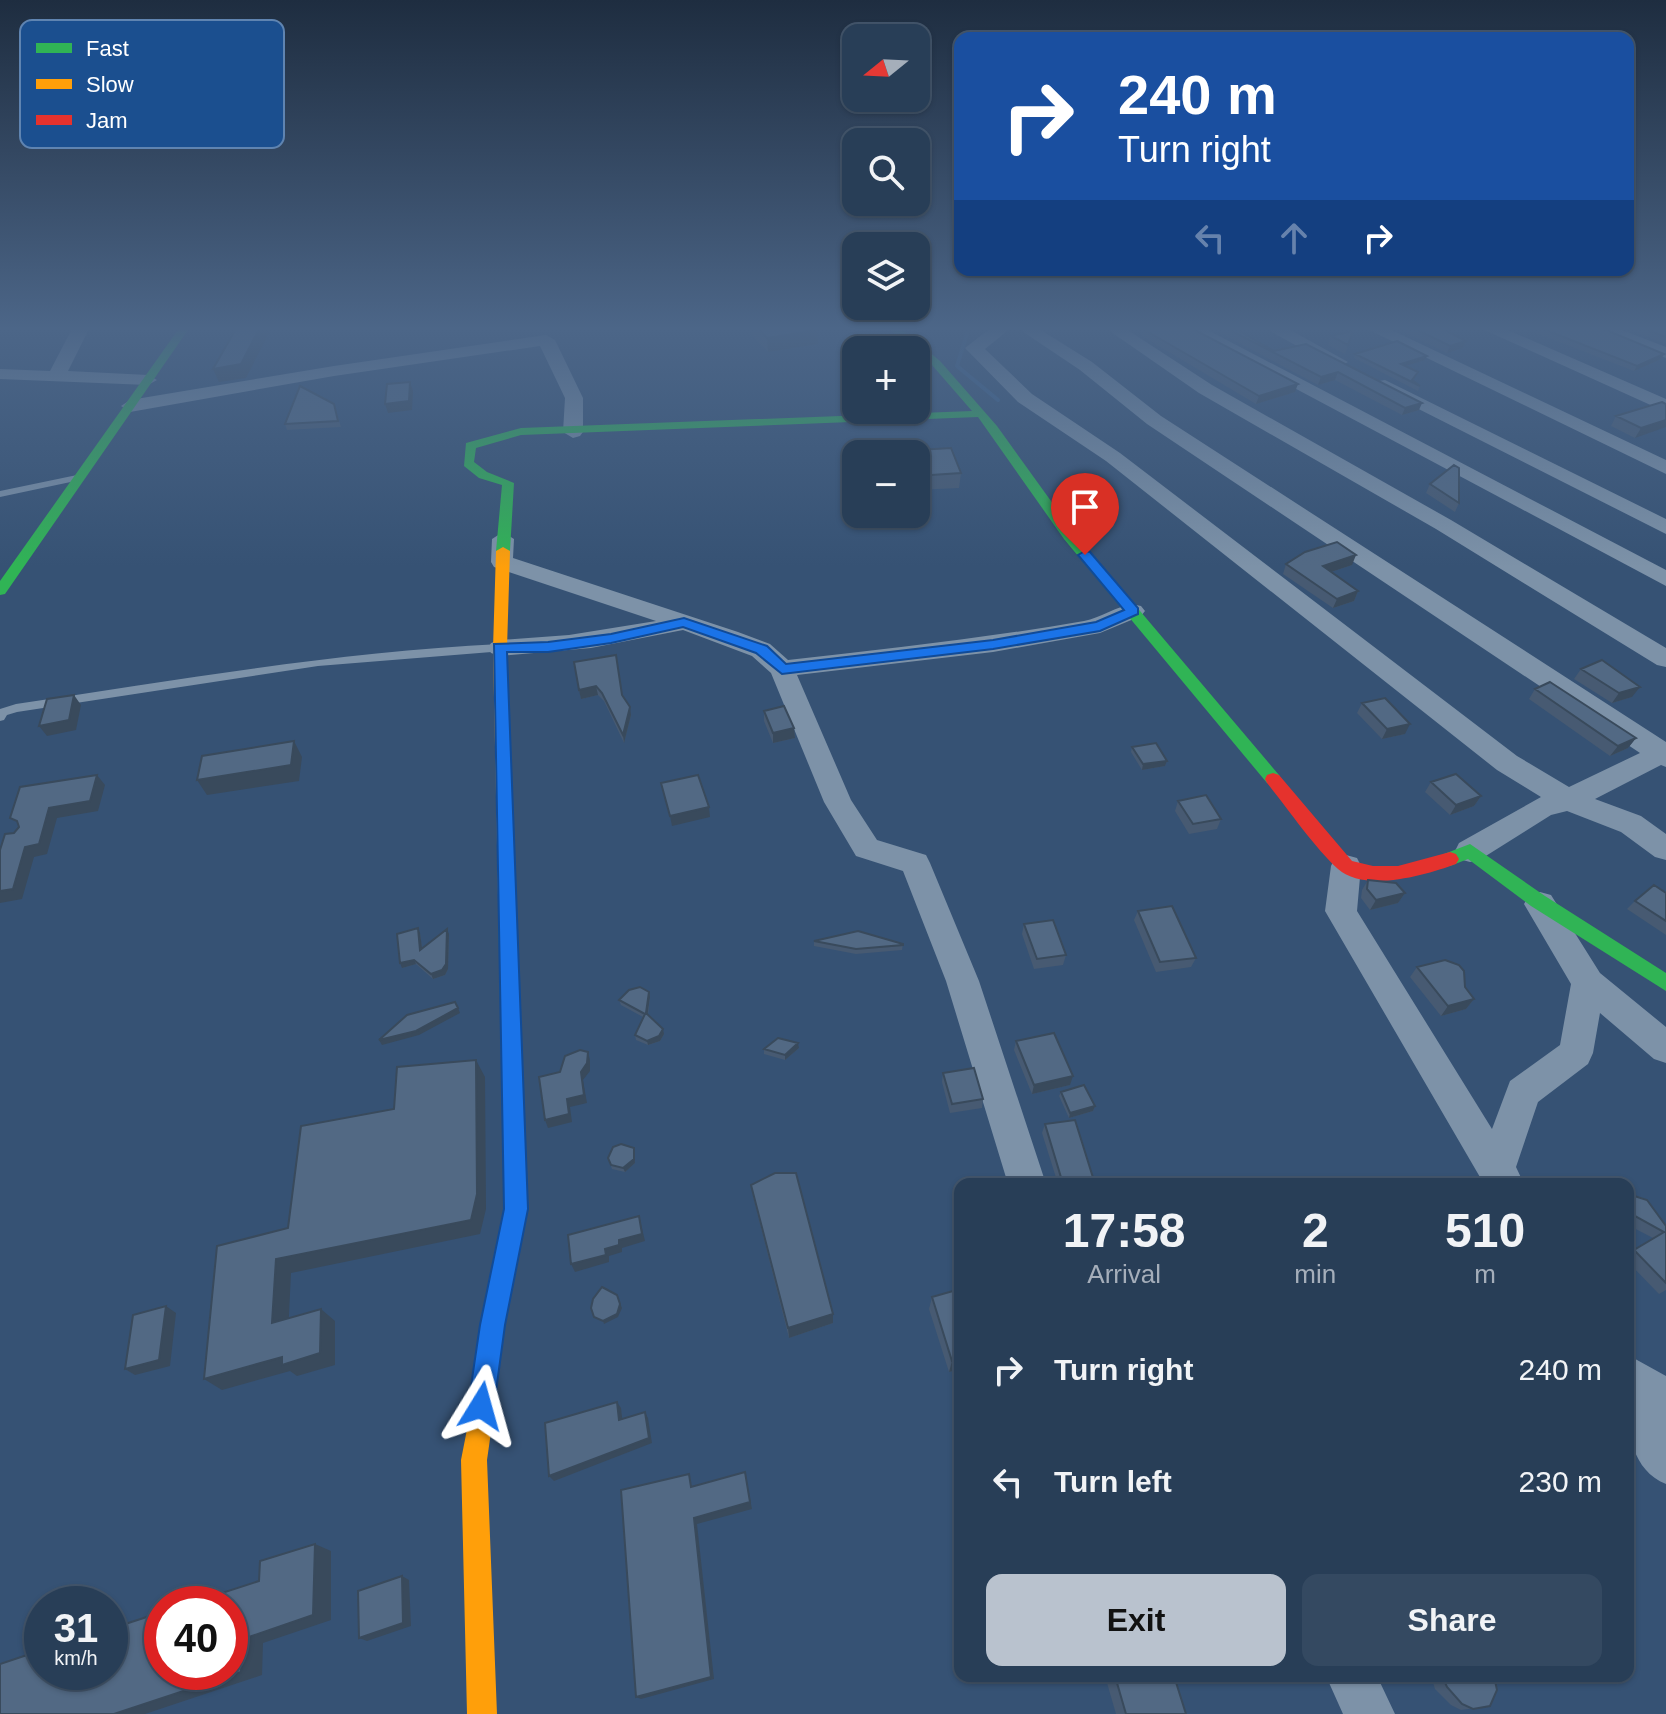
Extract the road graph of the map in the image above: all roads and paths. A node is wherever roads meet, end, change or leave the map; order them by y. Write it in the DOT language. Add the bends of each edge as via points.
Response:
graph roads {
  1 [pos="129,407"];
  2 [pos="574,407"];
  3 [pos="972,407"];
  4 [pos="1038,407"];
  5 [pos="1138,407"];
  6 [pos="1236,407"];
  7 [pos="1340,407"];
  8 [pos="1428,407"];
  9 [pos="1538,407"];
  10 [pos="978,414"];
  11 [pos="573,432"];
  12 [pos="1666,468"];
  13 [pos="77,478"];
  14 [pos="0,494"];
  15 [pos="1666,527"];
  16 [pos="503,533"];
  17 [pos="1666,579"];
  18 [pos="0,591"];
  19 [pos="1133,611"];
  20 [pos="684,622"];
  21 [pos="500,648"];
  22 [pos="1666,659"];
  23 [pos="782,669"];
  24 [pos="0,717"];
  25 [pos="1663,754"];
  26 [pos="1568,800"];
  27 [pos="1666,849"];
  28 [pos="1470,851"];
  29 [pos="1346,866"];
  30 [pos="1538,901"];
  31 [pos="1588,983"];
  32 [pos="1666,983"];
  33 [pos="1666,1048"];
  34 [pos="1500,1176"];
  35 [pos="1025,1178"];
  36 [pos="1634,1380"];
  37 [pos="1666,1401"];
  38 [pos="1634,1405"];
  39 [pos="1666,1462"];
  40 [pos="1354,1682"];
  41 [pos="482,1714"];
  42 [pos="1369,1714"];
  1 -- 13 [label="main road"];
  2 -- 11 [label="street"];
  3 -- 10 [label="main road"];
  4 -- 26 [label="street" via="1113,457 1507,763"];
  5 -- 25 [label="street"];
  6 -- 22 [label="street" via="1449,527"];
  7 -- 17 [label="street"];
  8 -- 15 [label="street"];
  9 -- 12 [label="street"];
  10 -- 11 [label="main road"];
  10 -- 19 [label="main road"];
  11 -- 16 [label="main road" via="521,432 470,446 468,463 483,475 508,483 511,503"];
  13 -- 14 [label="lane"];
  13 -- 18 [label="main road"];
  16 -- 20 [label="street" via="502,562"];
  16 -- 21 [label="main road"];
  19 -- 23 [label="street" via="1100,626 993,644"];
  19 -- 29 [label="main road"];
  20 -- 21 [label="street" via="611,639"];
  20 -- 23 [label="street" via="761,650"];
  21 -- 24 [label="lane" via="267,669 16,708"];
  21 -- 41 [label="main road" via="516,1209 492,1325 474,1460"];
  23 -- 35 [label="street" via="838,802 867,848 915,863 993,1073"];
  25 -- 26 [label="street"];
  26 -- 27 [label="street" via="1631,824"];
  26 -- 28 [label="street" via="1542,807"];
  28 -- 29 [label="main road" via="1399,877 1365,875"];
  28 -- 30 [label="main road"];
  29 -- 34 [label="street" via="1341,911"];
  30 -- 31 [label="street"];
  30 -- 32 [label="main road"];
  31 -- 33 [label="street"];
  31 -- 34 [label="street" via="1576,1053 1523,1092"];
  36 -- 37 [label="street"];
  38 -- 39 [label="street"];
  40 -- 42 [label="street"];
}
